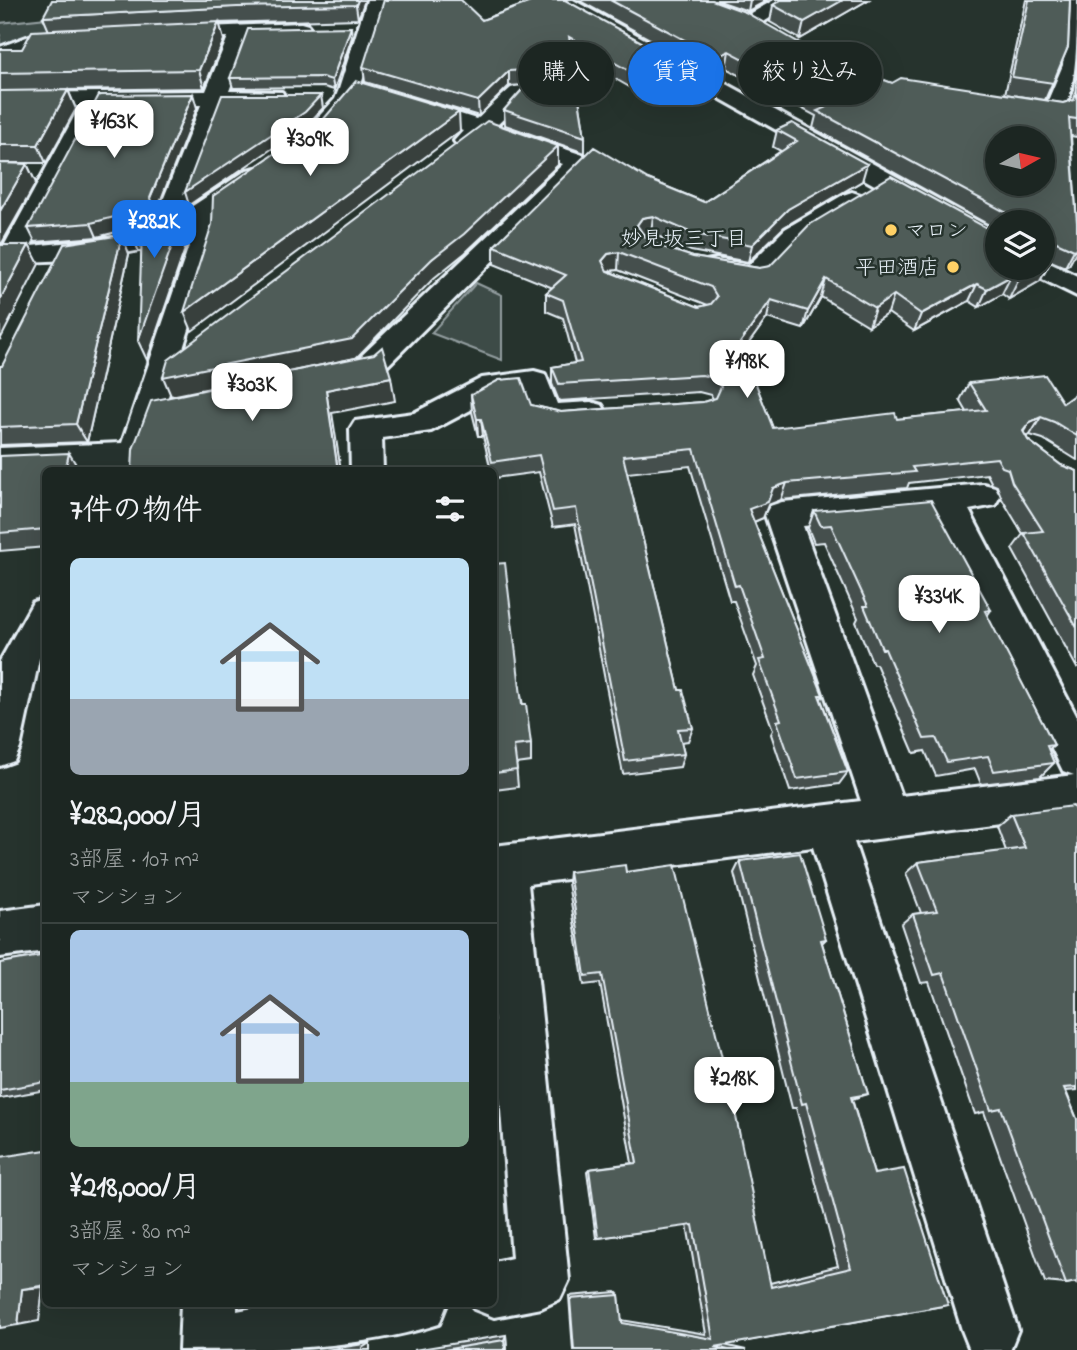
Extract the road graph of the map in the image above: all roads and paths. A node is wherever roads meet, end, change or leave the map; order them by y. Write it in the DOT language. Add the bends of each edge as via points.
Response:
graph roads {
  1 [pos="377,0"];
  2 [pos="558,0"];
  3 [pos="789,0"];
  4 [pos="1076,0"];
  5 [pos="727,14"];
  6 [pos="750,22"];
  7 [pos="248,23"];
  8 [pos="370,28"];
  9 [pos="315,29"];
  10 [pos="343,29"];
  11 [pos="770,33"];
  12 [pos="148,34"];
  13 [pos="96,37"];
  14 [pos="1076,41"];
  15 [pos="0,55"];
  16 [pos="518,94"];
  17 [pos="355,95"];
  18 [pos="213,97"];
  19 [pos="296,97"];
  20 [pos="0,100"];
  21 [pos="95,100"];
  22 [pos="995,100"];
  23 [pos="484,128"];
  24 [pos="306,140"];
  25 [pos="444,158"];
  26 [pos="272,164"];
  27 [pos="884,181"];
  28 [pos="204,211"];
  29 [pos="177,227"];
  30 [pos="985,236"];
  31 [pos="7,254"];
  32 [pos="694,263"];
  33 [pos="1055,275"];
  34 [pos="1077,287"];
  35 [pos="193,348"];
  36 [pos="160,373"];
  37 [pos="315,379"];
  38 [pos="616,412"];
  39 [pos="0,460"];
  40 [pos="130,463"];
  41 [pos="367,467"];
  42 [pos="42,621"];
  43 [pos="0,748"];
  44 [pos="1075,789"];
  45 [pos="887,817"];
  46 [pos="827,824"];
  47 [pos="499,866"];
  48 [pos="42,929"];
  49 [pos="0,934"];
  50 [pos="497,1288"];
  51 [pos="397,1307"];
  52 [pos="990,1330"];
  53 [pos="208,1333"];
  1 -- 8 [label="street"];
  2 -- 27 [label="street"];
  3 -- 6 [label="street"];
  4 -- 14 [label="street"];
  5 -- 6 [label="street"];
  6 -- 11 [label="street"];
  7 -- 9 [label="street"];
  7 -- 12 [label="street"];
  7 -- 18 [label="street"];
  8 -- 10 [label="street"];
  8 -- 17 [label="street"];
  13 -- 15 [label="street" via="32,41"];
  14 -- 22 [label="street" via="1074,65 1055,111"];
  16 -- 23 [label="street"];
  17 -- 23 [label="street"];
  17 -- 24 [label="street"];
  18 -- 19 [label="street"];
  18 -- 21 [label="street"];
  18 -- 29 [label="street" via="171,213"];
  20 -- 21 [label="street"];
  21 -- 31 [label="street" via="45,173"];
  23 -- 25 [label="street"];
  23 -- 37 [label="street" via="580,162 367,368"];
  26 -- 28 [label="street"];
  27 -- 30 [label="street"];
  27 -- 32 [label="street" via="794,235 755,275"];
  28 -- 29 [label="street"];
  28 -- 36 [label="street" via="203,243"];
  29 -- 31 [label="street" via="55,266"];
  33 -- 34 [label="street"];
  35 -- 36 [label="street"];
  36 -- 40 [label="street" via="160,411"];
  38 -- 41 [label="street" via="545,413 534,382 493,385 420,423 366,429"];
  39 -- 40 [label="street"];
  42 -- 43 [label="street" via="20,657"];
  44 -- 45 [label="street"];
  44 -- 45 [label="street" via="965,498 782,515"];
  45 -- 46 [label="street"];
  46 -- 47 [label="street"];
  46 -- 52 [label="street"];
  47 -- 50 [label="street" via="541,1280"];
  48 -- 49 [label="street"];
  51 -- 53 [label="street"];
}
